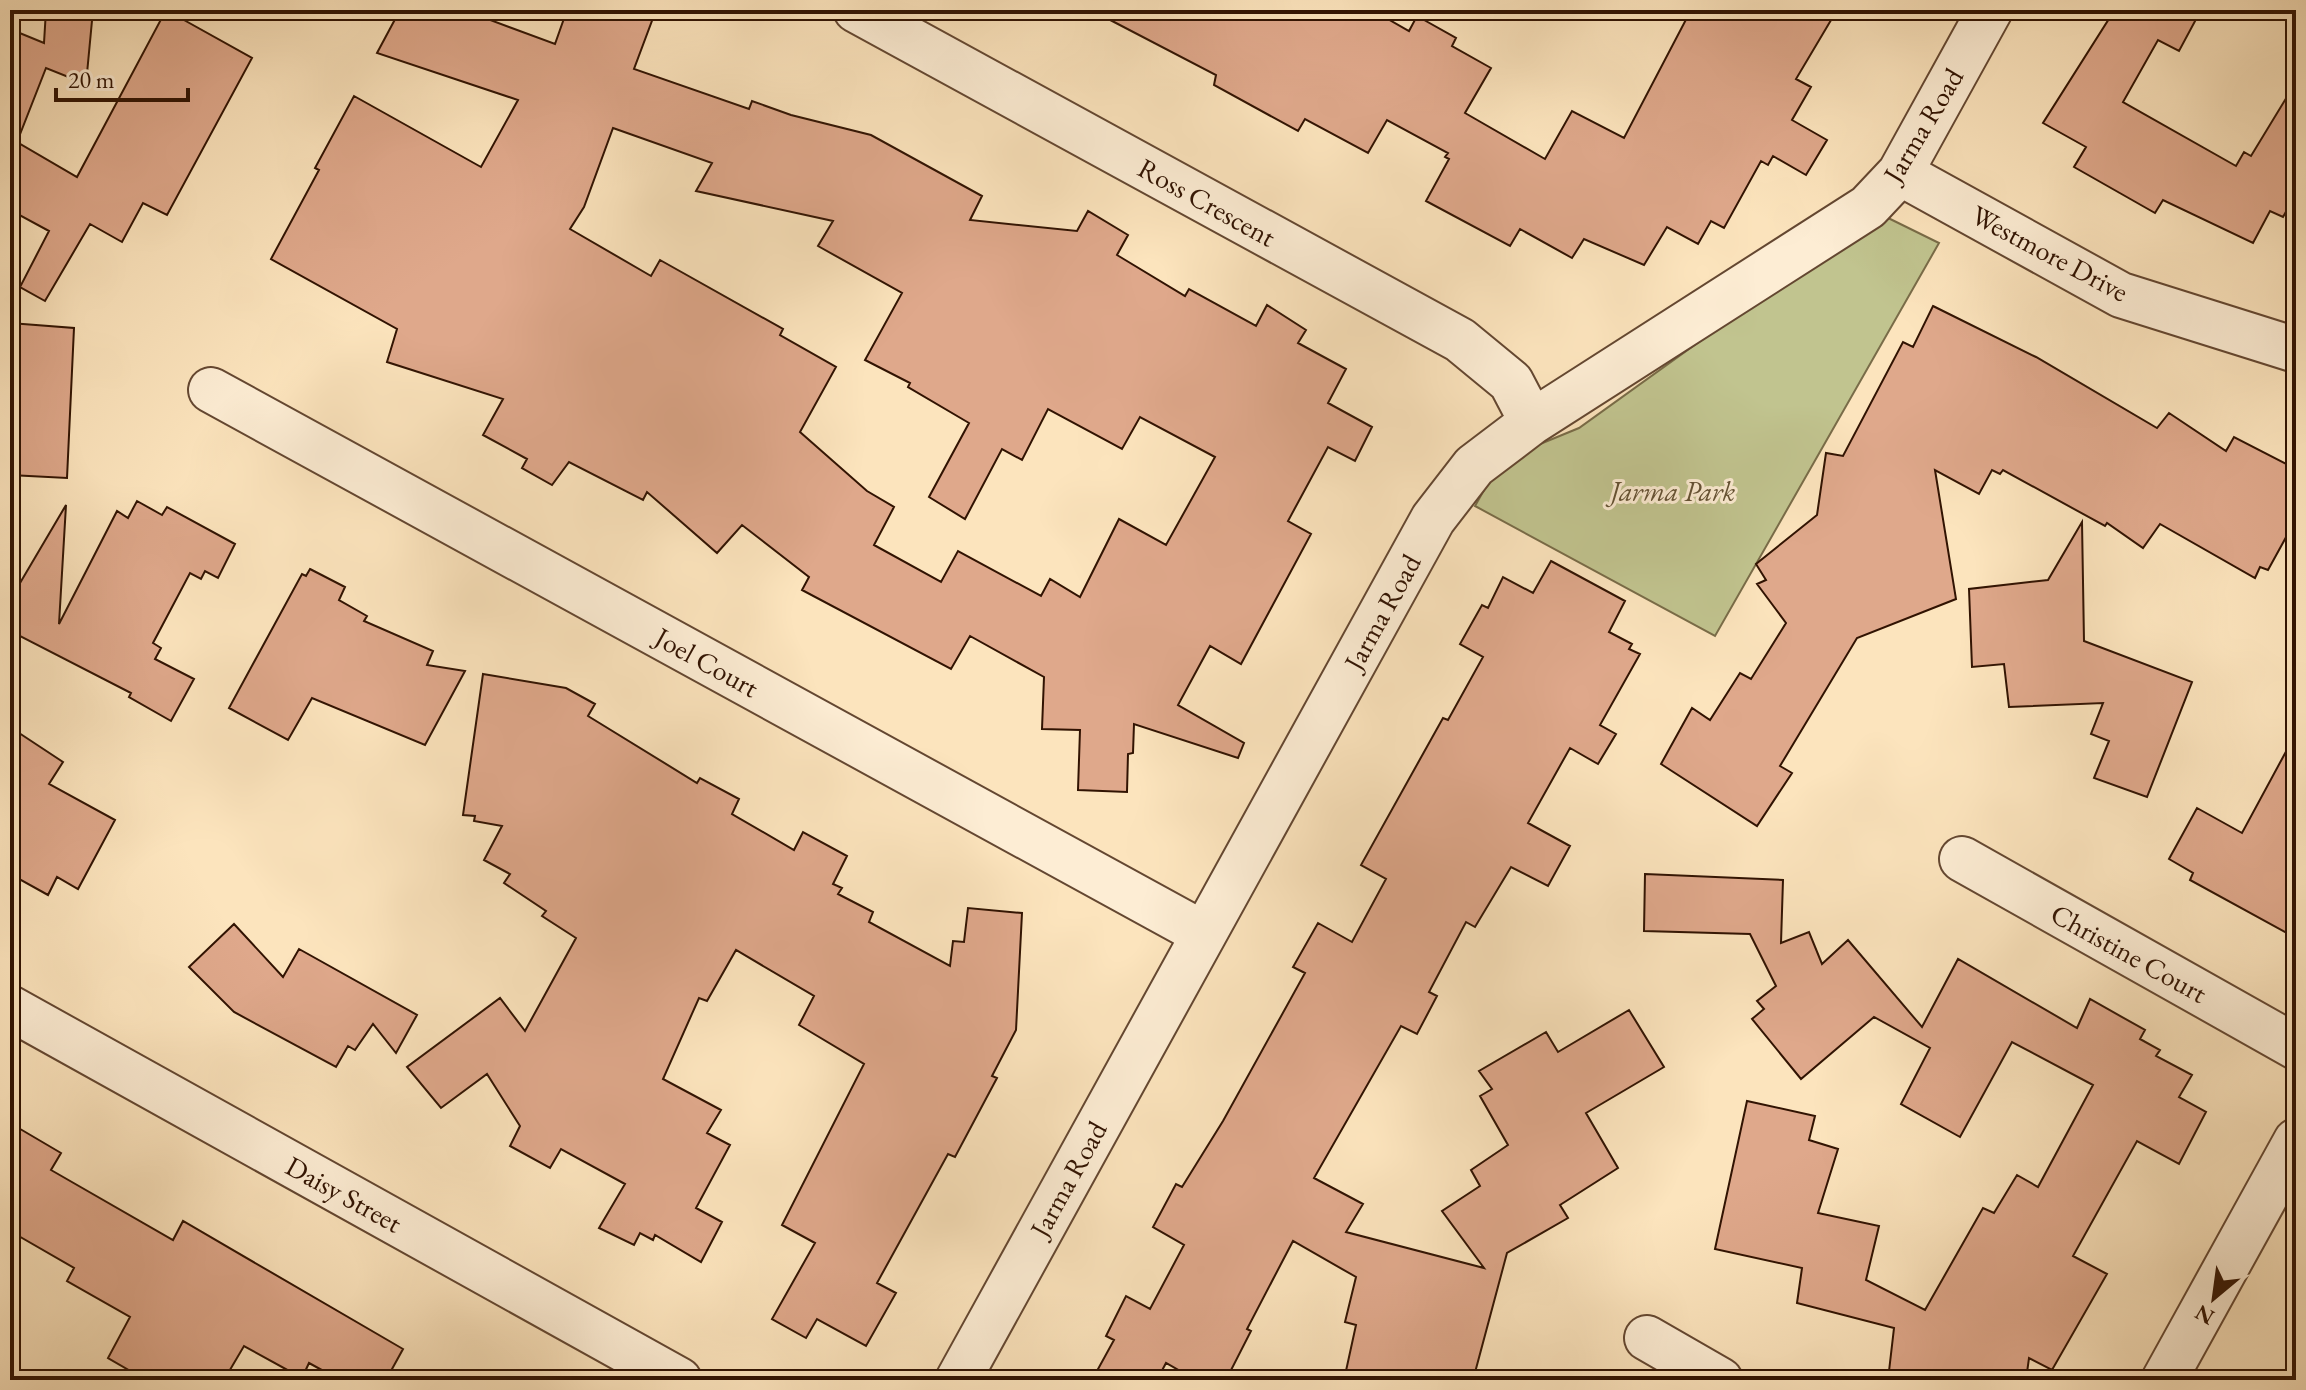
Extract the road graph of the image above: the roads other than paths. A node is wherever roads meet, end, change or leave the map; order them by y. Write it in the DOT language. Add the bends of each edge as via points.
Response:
graph roads {
  1 [pos="856,10"];
  2 [pos="1990,10"];
  3 [pos="1900,173"];
  4 [pos="2296,350"];
  5 [pos="211,390"];
  6 [pos="1532,422"];
  7 [pos="1962,859"];
  8 [pos="1204,934"];
  9 [pos="10,1008"];
  10 [pos="2296,1047"];
  11 [pos="2296,1141"];
  12 [pos="1647,1338"];
  13 [pos="679,1380"];
  14 [pos="958,1380"];
  15 [pos="1720,1380"];
  16 [pos="2164,1380"];
  1 -- 6 [label="street, Ross Crescent" via="1460,340 1511,382"];
  2 -- 3 [label="street, Jarma Road"];
  3 -- 4 [label="street, Westmore Drive" via="2121,295"];
  3 -- 6 [label="street, Jarma Road" via="1868,207"];
  5 -- 8 [label="street, Joel Court"];
  6 -- 8 [label="street, Jarma Road" via="1474,466 1433,519"];
  7 -- 10 [label="street, Christine Court"];
  8 -- 14 [label="street, Jarma Road"];
  9 -- 13 [label="street, Daisy Street"];
  11 -- 16 [label="street"];
  12 -- 15 [label="street"];
}
